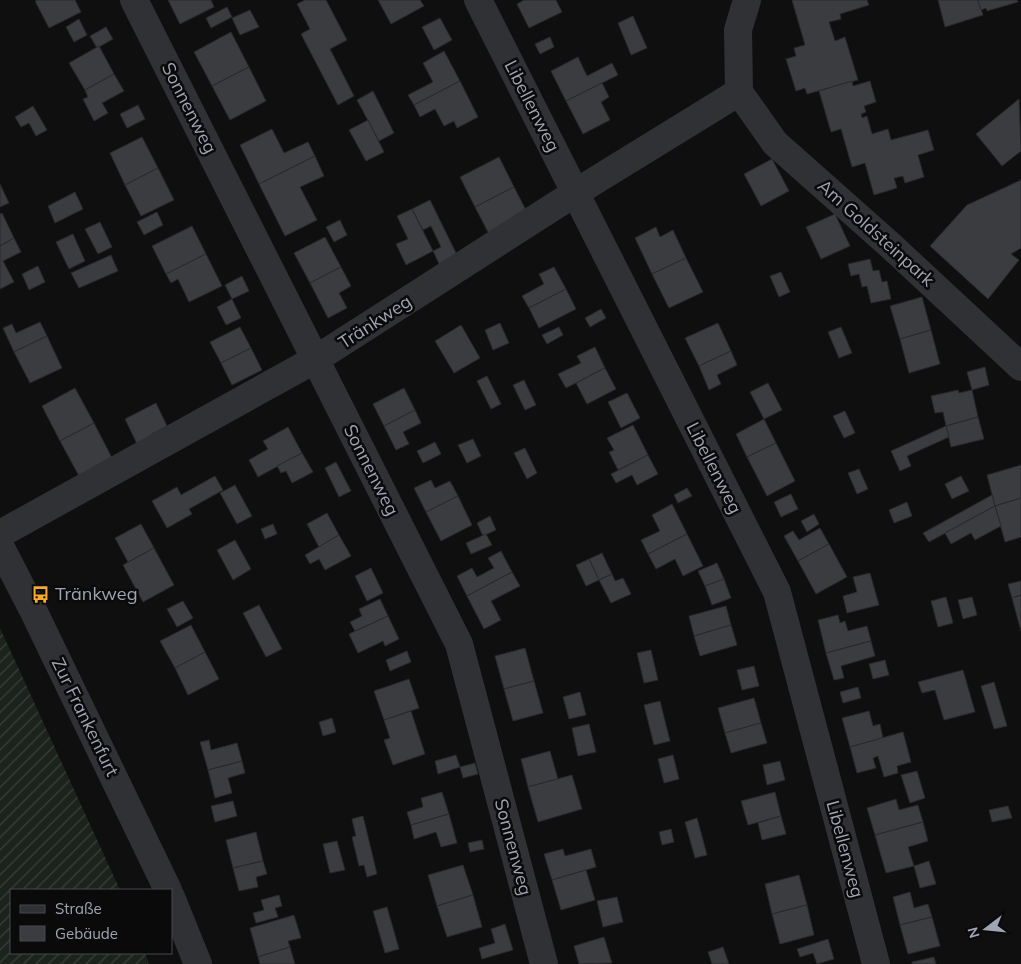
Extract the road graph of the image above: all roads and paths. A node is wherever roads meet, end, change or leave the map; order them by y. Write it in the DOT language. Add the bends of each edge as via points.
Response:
graph roads {
  1 [pos="134,0"];
  2 [pos="478,0"];
  3 [pos="747,0"];
  4 [pos="739,92"];
  5 [pos="575,193"];
  6 [pos="316,359"];
  7 [pos="1021,367"];
  8 [pos="0,534"];
  9 [pos="0,546"];
  10 [pos="168,889"];
  11 [pos="172,899"];
  12 [pos="198,964"];
  13 [pos="544,964"];
  14 [pos="876,964"];
  1 -- 6 [label="street, Sonnenweg"];
  2 -- 5 [label="street, Libellenweg"];
  3 -- 4 [label="street" via="738,30"];
  4 -- 5 [label="street, Tränkweg"];
  4 -- 7 [label="street, Am Goldsteinpark" via="776,143"];
  5 -- 6 [label="street, Tränkweg"];
  5 -- 14 [label="street, Libellenweg" via="777,592"];
  6 -- 8 [label="street, Tränkweg"];
  6 -- 13 [label="street, Sonnenweg" via="459,644"];
  9 -- 10 [label="street, Zur Frankenfurt"];
  11 -- 12 [label="street"];
}
